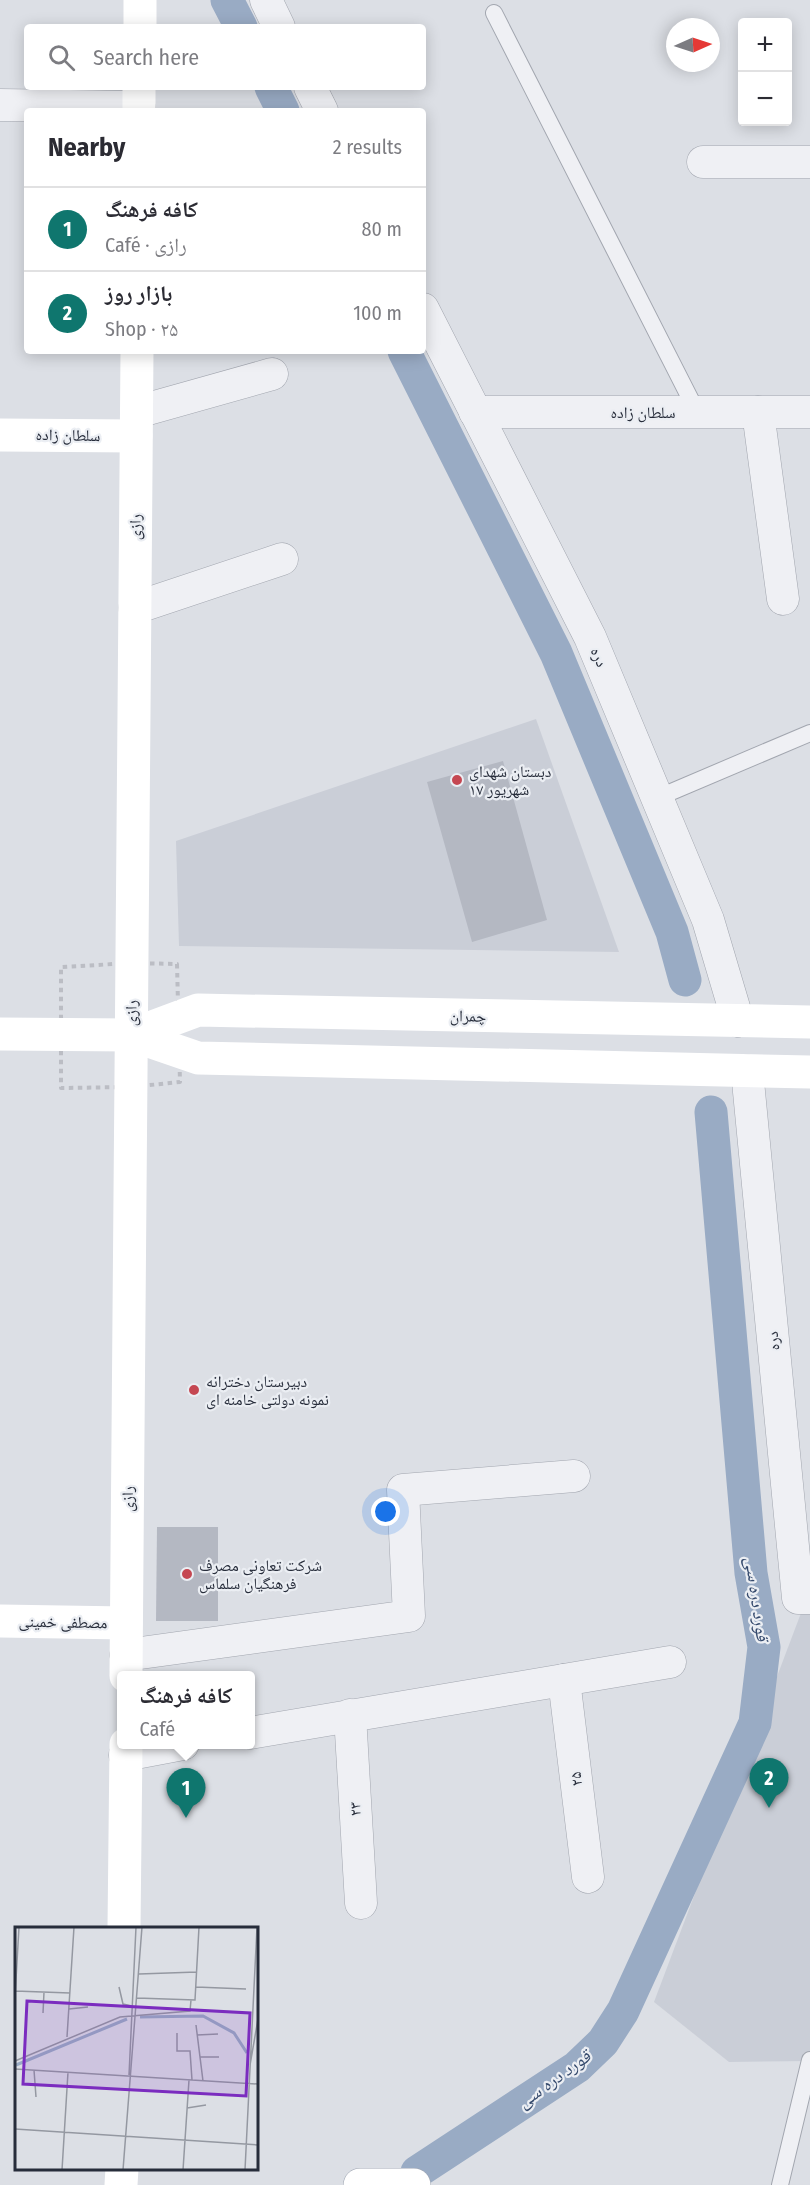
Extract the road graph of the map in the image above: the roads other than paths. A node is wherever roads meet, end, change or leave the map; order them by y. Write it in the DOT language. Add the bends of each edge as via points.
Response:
graph roads {
  1 [pos="140,0"];
  2 [pos="266,0"];
  3 [pos="494,13"];
  4 [pos="140,24"];
  5 [pos="278,24"];
  6 [pos="312,90"];
  7 [pos="139,102"];
  8 [pos="0,105"];
  9 [pos="320,108"];
  10 [pos="703,162"];
  11 [pos="810,162"];
  12 [pos="426,315"];
  13 [pos="137,354"];
  14 [pos="272,374"];
  15 [pos="475,412"];
  16 [pos="697,412"];
  17 [pos="758,412"];
  18 [pos="810,412"];
  19 [pos="136,424"];
  20 [pos="0,435"];
  21 [pos="282,559"];
  22 [pos="783,599"];
  23 [pos="135,608"];
  24 [pos="810,733"];
  25 [pos="657,798"];
  26 [pos="738,1022"];
  27 [pos="810,1022"];
  28 [pos="0,1034"];
  29 [pos="131,1035"];
  30 [pos="747,1071"];
  31 [pos="810,1072"];
  32 [pos="574,1476"];
  33 [pos="810,1598"];
  34 [pos="0,1621"];
  35 [pos="126,1623"];
  36 [pos="670,1662"];
  37 [pos="126,1665"];
  38 [pos="564,1680"];
  39 [pos="350,1715"];
  40 [pos="255,1732"];
  41 [pos="125,1750"];
  42 [pos="588,1877"];
  43 [pos="360,1903"];
  44 [pos="124,1927"];
  45 [pos="810,2060"];
  46 [pos="362,2185"];
  47 [pos="414,2185"];
  48 [pos="780,2185"];
  1 -- 4 [label="street"];
  2 -- 5 [label="street"];
  3 -- 16 [label="lane"];
  6 -- 9 [label="street"];
  7 -- 8 [label="street"];
  10 -- 11 [label="street"];
  12 -- 15 [label="street, دره"];
  13 -- 19 [label="street, رازی"];
  14 -- 19 [label="street"];
  15 -- 16 [label="street, سلطان زاده"];
  15 -- 25 [label="street, دره" via="590,637"];
  16 -- 17 [label="street, سلطان زاده"];
  17 -- 18 [label="street, سلطان زاده"];
  17 -- 22 [label="street"];
  19 -- 20 [label="street, سلطان زاده"];
  19 -- 23 [label="street, رازی"];
  21 -- 23 [label="street"];
  23 -- 29 [label="street, رازی"];
  24 -- 25 [label="lane"];
  25 -- 26 [label="street, دره" via="708,920"];
  26 -- 27 [label="street, چمران"];
  26 -- 29 [label="street, چمران" via="198,1010"];
  26 -- 30 [label="street"];
  28 -- 29 [label="street, چمران"];
  29 -- 30 [label="street, چمران" via="198,1058"];
  29 -- 35 [label="street, رازی"];
  30 -- 31 [label="street, چمران"];
  30 -- 33 [label="street, دره" via="798,1598"];
  32 -- 37 [label="street" via="403,1490 409,1616"];
  34 -- 35 [label="street, مصطفی خمینی"];
  35 -- 37 [label="street, رازی"];
  36 -- 38 [label="street"];
  38 -- 39 [label="street"];
  38 -- 42 [label="street, ۲۵"];
  39 -- 40 [label="street"];
  39 -- 43 [label="street, ۲۳"];
  41 -- 44 [label="street"];
  45 -- 48 [label="lane"];
  46 -- 47 [label="street"];
}
